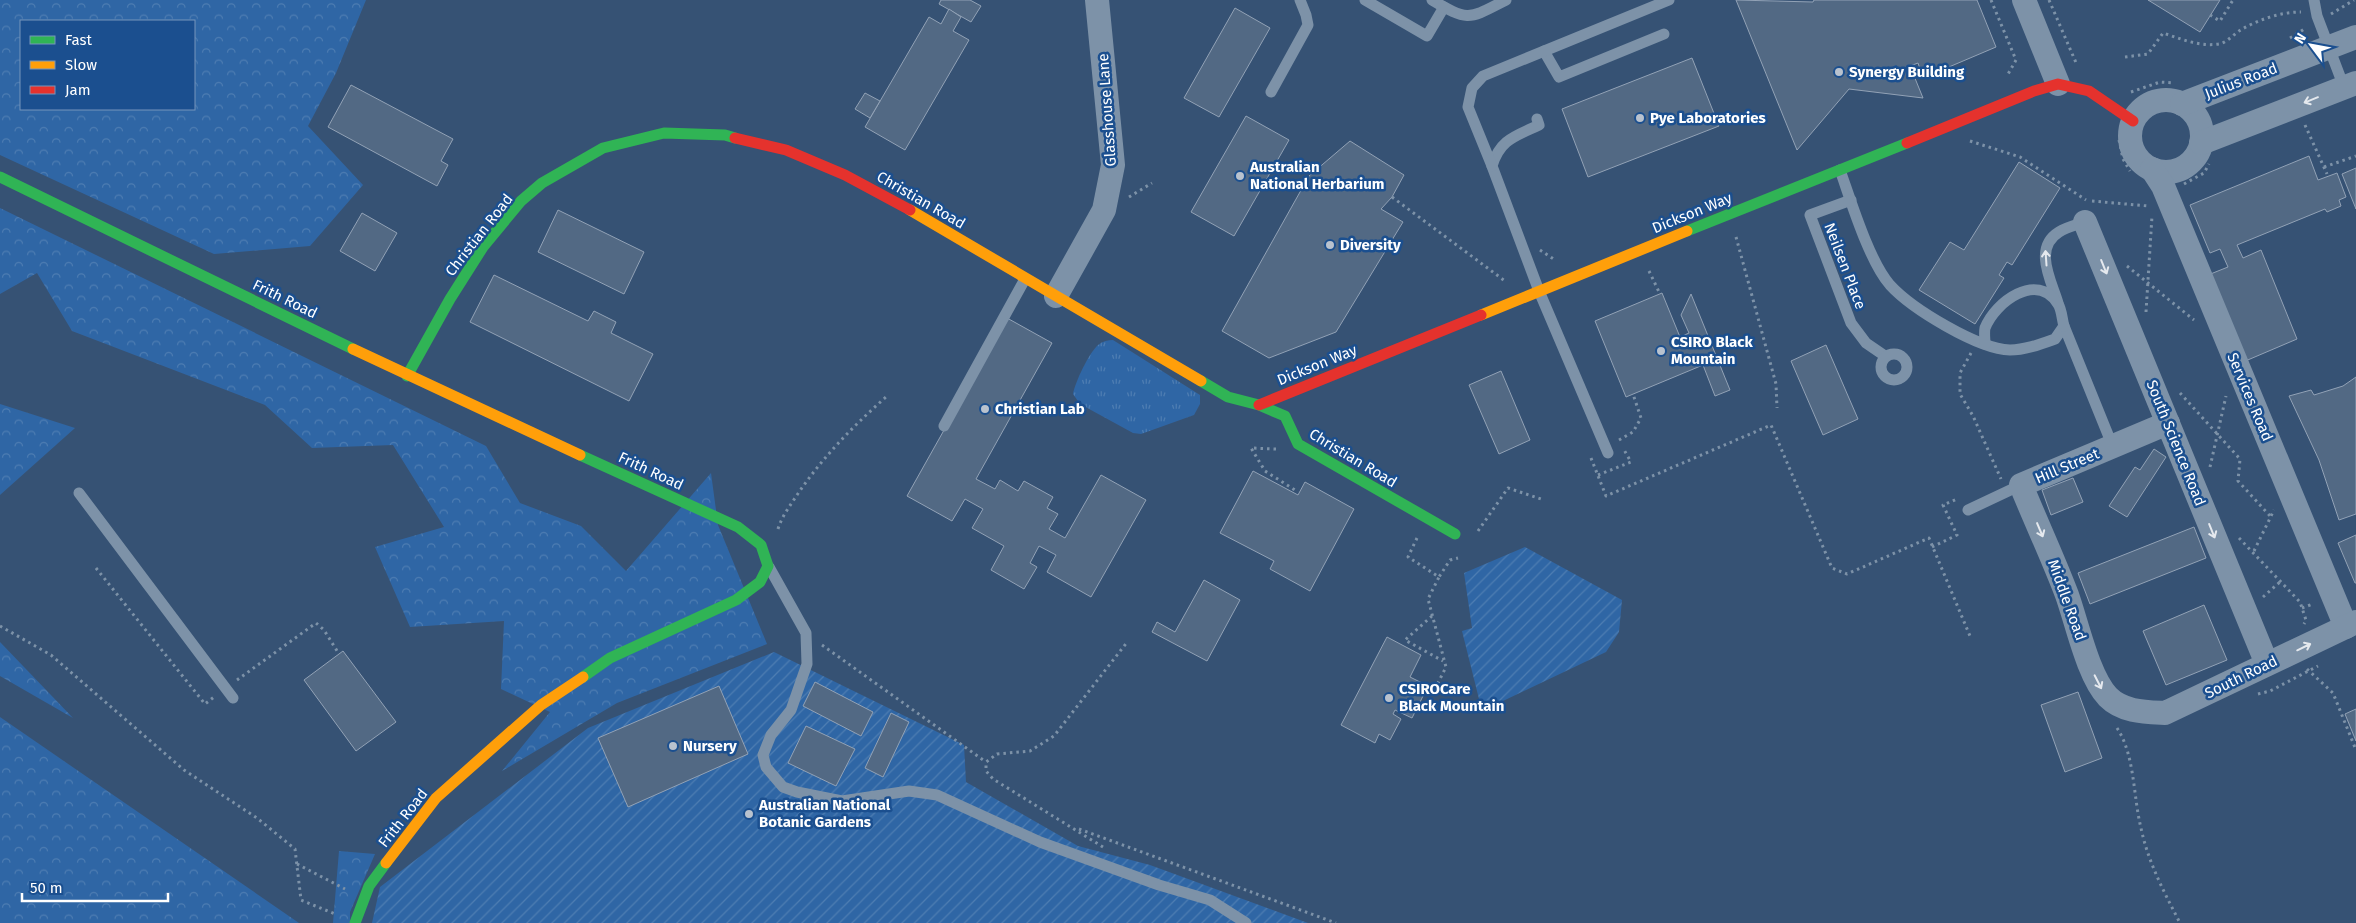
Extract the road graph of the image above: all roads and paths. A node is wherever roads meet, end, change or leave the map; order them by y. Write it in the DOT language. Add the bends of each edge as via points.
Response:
graph roads {
  1 [pos="1097,0"];
  2 [pos="1300,0"];
  3 [pos="1365,0"];
  4 [pos="1432,0"];
  5 [pos="1506,0"];
  6 [pos="1669,0"];
  7 [pos="1992,0"];
  8 [pos="2024,0"];
  9 [pos="2049,0"];
  10 [pos="2233,0"];
  11 [pos="2354,0"];
  12 [pos="2308,3"];
  13 [pos="1444,7"];
  14 [pos="2304,12"];
  15 [pos="2210,15"];
  16 [pos="2319,21"];
  17 [pos="2307,28"];
  18 [pos="1664,34"];
  19 [pos="2308,35"];
  20 [pos="2356,37"];
  21 [pos="2286,40"];
  22 [pos="2329,47"];
  23 [pos="1544,51"];
  24 [pos="2125,57"];
  25 [pos="2081,73"];
  26 [pos="2007,77"];
  27 [pos="2058,84"];
  28 [pos="2350,85"];
  29 [pos="1271,92"];
  30 [pos="2129,93"];
  31 [pos="2180,94"];
  32 [pos="1537,119"];
  33 [pos="2133,121"];
  34 [pos="1965,140"];
  35 [pos="2201,143"];
  36 [pos="2356,156"];
  37 [pos="1492,166"];
  38 [pos="2324,167"];
  39 [pos="2152,169"];
  40 [pos="1840,170"];
  41 [pos="0,177"];
  42 [pos="1152,183"];
  43 [pos="1392,197"];
  44 [pos="1126,199"];
  45 [pos="1851,200"];
  46 [pos="2085,222"];
  47 [pos="1733,228"];
  48 [pos="1538,247"];
  49 [pos="1559,261"];
  50 [pos="2122,261"];
  51 [pos="1646,263"];
  52 [pos="1025,279"];
  53 [pos="2149,282"];
  54 [pos="1512,286"];
  55 [pos="1539,291"];
  56 [pos="1660,294"];
  57 [pos="1056,296"];
  58 [pos="2059,304"];
  59 [pos="2145,319"];
  60 [pos="2198,322"];
  61 [pos="2064,326"];
  62 [pos="1981,343"];
  63 [pos="1885,356"];
  64 [pos="407,376"];
  65 [pos="2179,392"];
  66 [pos="2227,392"];
  67 [pos="1633,394"];
  68 [pos="886,397"];
  69 [pos="1259,404"];
  70 [pos="1777,408"];
  71 [pos="2168,423"];
  72 [pos="944,426"];
  73 [pos="2218,436"];
  74 [pos="2113,446"];
  75 [pos="1589,451"];
  76 [pos="1608,453"];
  77 [pos="2209,470"];
  78 [pos="1598,475"];
  79 [pos="2287,485"];
  80 [pos="2014,489"];
  81 [pos="79,493"];
  82 [pos="1541,499"];
  83 [pos="1943,505"];
  84 [pos="1968,510"];
  85 [pos="2271,516"];
  86 [pos="1455,534"];
  87 [pos="2235,534"];
  88 [pos="1932,546"];
  89 [pos="2254,551"];
  90 [pos="768,566"];
  91 [pos="1439,577"];
  92 [pos="2281,581"];
  93 [pos="2268,592"];
  94 [pos="1432,616"];
  95 [pos="2351,624"];
  96 [pos="0,626"];
  97 [pos="806,633"];
  98 [pos="1970,636"];
  99 [pos="1128,641"];
  100 [pos="2290,654"];
  101 [pos="1444,661"];
  102 [pos="2267,664"];
  103 [pos="233,698"];
  104 [pos="1426,707"];
  105 [pos="2122,707"];
  106 [pos="2356,750"];
  107 [pos="986,762"];
  108 [pos="1072,826"];
  109 [pos="1110,852"];
  110 [pos="297,864"];
  111 [pos="364,899"];
  112 [pos="355,922"];
  113 [pos="1246,923"];
  114 [pos="1336,923"];
  1 -- 57 [label="street, Glasshouse Lane" via="1113,165 1104,210"];
  2 -- 29 [label="lane" via="1308,25"];
  3 -- 13 [label="lane" via="1427,36"];
  4 -- 13 [label="lane"];
  5 -- 13 [label="lane" via="1474,17 1458,15"];
  6 -- 23 [label="lane"];
  7 -- 26 [label="path" via="2016,60"];
  8 -- 27 [label="street"];
  9 -- 25 [label="path"];
  10 -- 15 [label="path" via="2220,20"];
  11 -- 16 [label="path"];
  12 -- 14 [label="path"];
  12 -- 16 [label="lane"];
  14 -- 17 [label="path"];
  14 -- 24 [label="path" via="2288,12 2266,19 2239,31 2221,44 2192,43 2163,33 2148,54"];
  16 -- 17 [label="path"];
  16 -- 22 [label="lane"];
  17 -- 19 [label="path"];
  17 -- 21 [label="path"];
  18 -- 23 [label="lane" via="1559,77"];
  20 -- 22 [label="street, Julius Road"];
  22 -- 28 [label="lane"];
  22 -- 31 [label="street, Julius Road"];
  23 -- 37 [label="lane" via="1483,76 1472,88 1468,108"];
  27 -- 33 [label="street, Dickson Way" via="2089,91"];
  27 -- 40 [label="street, Dickson Way" via="2025,94"];
  28 -- 35 [label="street, one-way"];
  30 -- 31 [label="path" via="2160,82"];
  31 -- 33 [label="street" via="2145,106"];
  31 -- 35 [label="street" via="2198,120"];
  32 -- 37 [label="lane" via="1539,125 1500,146"];
  33 -- 39 [label="street" via="2130,144 2142,163"];
  34 -- 53 [label="path" via="2020,157 2087,201 2152,206"];
  35 -- 39 [label="street" via="2197,153 2182,168 2172,171"];
  36 -- 38 [label="path"];
  37 -- 55 [label="lane"];
  39 -- 79 [label="street, Services Road" via="2163,186"];
  40 -- 45 [label="lane"];
  40 -- 55 [label="street, Dickson Way"];
  41 -- 64 [label="street, Frith Road"];
  42 -- 44 [label="path"];
  43 -- 54 [label="path"];
  45 -- 62 [label="lane" via="1871,252 1890,285 1911,303"];
  45 -- 63 [label="lane, Neilsen Place" via="1810,215 1851,323 1866,343"];
  58 -- 46 [label="lane, one-way" via="2044,257 2048,242 2060,232"];
  46 -- 71 [label="street, South Science Road, one-way"];
  47 -- 70 [label="path" via="1776,384"];
  48 -- 49 [label="path" via="1552,260"];
  50 -- 53 [label="path"];
  51 -- 56 [label="path"];
  52 -- 57 [label="street, Christian Road"];
  52 -- 64 [label="street, Christian Road" via="853,178 806,158 766,143 728,134 688,131 649,135 610,145 574,162 541,184 512,211 459,283"];
  52 -- 72 [label="lane"];
  53 -- 59 [label="path"];
  53 -- 60 [label="path"];
  55 -- 69 [label="street, Dickson Way"];
  55 -- 76 [label="lane"];
  57 -- 69 [label="street, Christian Road" via="1228,396"];
  58 -- 61 [label="lane"];
  58 -- 62 [label="lane" via="2040,290 2013,294 1985,328"];
  61 -- 62 [label="lane" via="2055,339 2033,346 2010,350"];
  61 -- 74 [label="lane"];
  62 -- 80 [label="path" via="1960,373 1960,394"];
  64 -- 90 [label="street, Frith Road" via="738,527 760,545"];
  65 -- 73 [label="path"];
  66 -- 73 [label="path"];
  67 -- 78 [label="path" via="1641,418 1633,432 1619,439 1631,462"];
  68 -- 90 [label="path" via="851,428 812,474 781,520"];
  69 -- 86 [label="street, Christian Road" via="1285,416 1298,444"];
  71 -- 74 [label="street, Hill Street"];
  71 -- 102 [label="street, South Science Road, one-way"];
  73 -- 77 [label="path"];
  73 -- 85 [label="path" via="2240,459 2238,482"];
  74 -- 80 [label="street, Hill Street"];
  75 -- 78 [label="path"];
  78 -- 88 [label="path" via="1606,496 1771,425 1832,568 1847,574 1928,538"];
  79 -- 85 [label="path"];
  79 -- 95 [label="street, Services Road"];
  80 -- 84 [label="lane, Hill Street"];
  80 -- 105 [label="street, Middle Road, one-way" via="2066,593 2098,685"];
  81 -- 103 [label="lane"];
  82 -- 86 [label="path" via="1508,488 1470,542"];
  83 -- 88 [label="path" via="1957,535"];
  85 -- 89 [label="path"];
  87 -- 89 [label="path"];
  88 -- 98 [label="path"];
  89 -- 92 [label="path"];
  90 -- 97 [label="lane"];
  90 -- 111 [label="street, Frith Road" via="760,582 736,600 610,658 541,705 436,798 369,886"];
  91 -- 94 [label="path" via="1428,599"];
  92 -- 93 [label="path"];
  92 -- 100 [label="path" via="2300,602 2306,620"];
  94 -- 101 [label="path"];
  94 -- 101 [label="path" via="1405,640"];
  100 -- 95 [label="street, South Road, one-way"];
  96 -- 110 [label="path" via="51,655 184,770 256,818 295,850"];
  97 -- 107 [label="path"];
  97 -- 113 [label="lane" via="808,664 791,710 771,735 763,756 766,768 783,787 842,801 909,791 937,795 1040,842 1210,900"];
  99 -- 107 [label="path" via="1054,736 1030,751 997,754"];
  100 -- 102 [label="street, South Road"];
  100 -- 106 [label="path" via="2333,693"];
  101 -- 104 [label="path" via="1446,667"];
  102 -- 105 [label="street, South Road" via="2165,713"];
  107 -- 108 [label="path" via="986,771 993,779"];
  108 -- 109 [label="path"];
  108 -- 114 [label="path"];
  110 -- 111 [label="path"];
  110 -- 112 [label="path" via="301,900"];
  111 -- 112 [label="street, Frith Road"];
}
